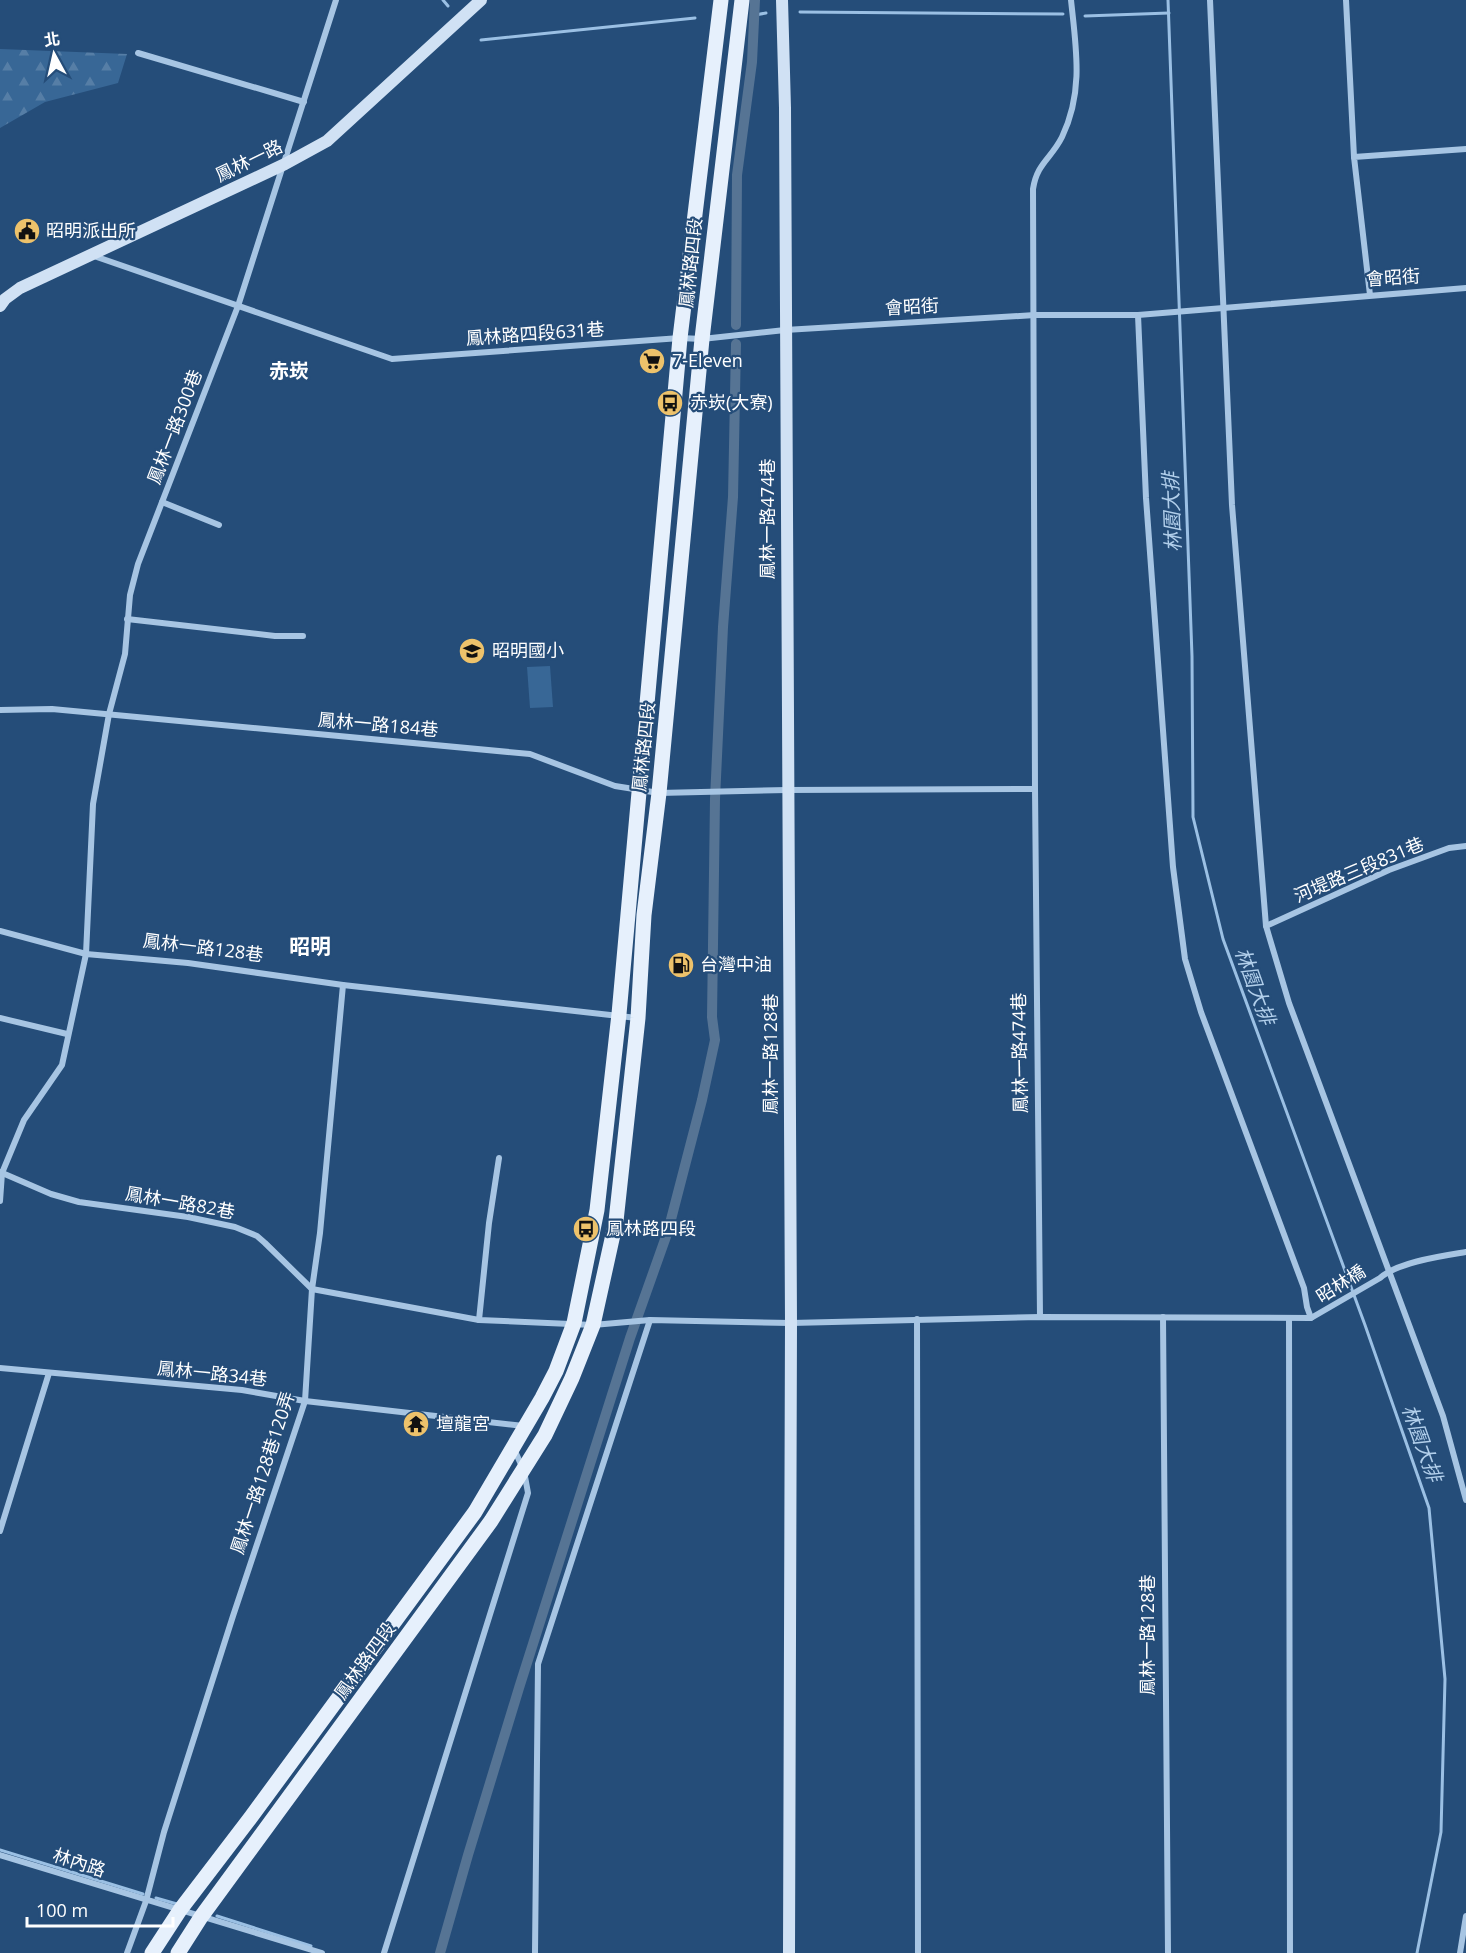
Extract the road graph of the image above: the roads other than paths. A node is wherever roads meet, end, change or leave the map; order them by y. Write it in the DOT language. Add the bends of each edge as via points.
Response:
graph roads {
  1 [pos="336,0"];
  2 [pos="481,0"];
  3 [pos="721,0"];
  4 [pos="742,0"];
  5 [pos="782,0"];
  6 [pos="1071,0"];
  7 [pos="1210,0"];
  8 [pos="1346,0"];
  9 [pos="138,53"];
  10 [pos="304,102"];
  11 [pos="1466,149"];
  12 [pos="1354,157"];
  13 [pos="285,164"];
  14 [pos="90,255"];
  15 [pos="1466,288"];
  16 [pos="1370,295"];
  17 [pos="0,306"];
  18 [pos="238,306"];
  19 [pos="1224,309"];
  20 [pos="1035,315"];
  21 [pos="1142,315"];
  22 [pos="785,330"];
  23 [pos="680,338"];
  24 [pos="702,339"];
  25 [pos="162,502"];
  26 [pos="219,525"];
  27 [pos="127,619"];
  28 [pos="303,636"];
  29 [pos="0,710"];
  30 [pos="109,714"];
  31 [pos="1035,789"];
  32 [pos="638,790"];
  33 [pos="787,790"];
  34 [pos="659,793"];
  35 [pos="1466,846"];
  36 [pos="1266,926"];
  37 [pos="0,932"];
  38 [pos="86,954"];
  39 [pos="343,985"];
  40 [pos="619,1014"];
  41 [pos="0,1018"];
  42 [pos="638,1018"];
  43 [pos="68,1034"];
  44 [pos="499,1158"];
  45 [pos="1,1172"];
  46 [pos="0,1201"];
  47 [pos="1466,1252"];
  48 [pos="1389,1270"];
  49 [pos="312,1289"];
  50 [pos="1040,1317"];
  51 [pos="1163,1317"];
  52 [pos="1315,1317"];
  53 [pos="917,1319"];
  54 [pos="1289,1319"];
  55 [pos="479,1320"];
  56 [pos="650,1320"];
  57 [pos="574,1323"];
  58 [pos="791,1323"];
  59 [pos="593,1325"];
  60 [pos="0,1368"];
  61 [pos="49,1373"];
  62 [pos="305,1401"];
  63 [pos="527,1426"];
  64 [pos="514,1449"];
  65 [pos="524,1471"];
  66 [pos="1466,1500"];
  67 [pos="0,1531"];
  68 [pos="0,1855"];
  69 [pos="146,1901"];
  70 [pos="180,1910"];
  71 [pos="1466,1916"];
  72 [pos="201,1917"];
  73 [pos="127,1953"];
  74 [pos="152,1953"];
  75 [pos="178,1953"];
  76 [pos="322,1953"];
  77 [pos="384,1953"];
  78 [pos="535,1953"];
  79 [pos="789,1953"];
  80 [pos="918,1953"];
  81 [pos="1168,1953"];
  82 [pos="1290,1953"];
  83 [pos="1460,1953"];
  1 -- 10 [label="street, 鳳林一路300巷"];
  2 -- 13 [label="street, 鳳林一路" via="327,141"];
  3 -- 23 [label="main road, 鳳林路四段"];
  4 -- 24 [label="main road, 鳳林路四段"];
  5 -- 22 [label="street, 鳳林一路474巷"];
  6 -- 20 [label="street, 鳳林一路474巷" via="1077,86 1061,140 1036,174 1033,189"];
  7 -- 19 [label="street"];
  8 -- 12 [label="street"];
  9 -- 10 [label="street"];
  10 -- 13 [label="street, 鳳林一路300巷"];
  11 -- 12 [label="street"];
  12 -- 16 [label="street"];
  13 -- 14 [label="street, 鳳林一路"];
  13 -- 18 [label="street, 鳳林一路300巷"];
  14 -- 17 [label="street, 鳳林一路" via="20,288"];
  14 -- 18 [label="street"];
  15 -- 16 [label="street, 會昭街"];
  16 -- 19 [label="street, 會昭街"];
  18 -- 23 [label="street, 鳳林路四段631巷" via="392,359"];
  18 -- 25 [label="street, 鳳林一路300巷"];
  19 -- 21 [label="street, 會昭街"];
  19 -- 36 [label="street" via="1232,505"];
  20 -- 21 [label="street, 會昭街"];
  20 -- 22 [label="street, 會昭街"];
  20 -- 31 [label="street, 鳳林一路474巷"];
  21 -- 52 [label="street" via="1147,509 1173,867 1185,959 1304,1288 1307,1307"];
  22 -- 24 [label="street, 會昭街"];
  22 -- 33 [label="street, 鳳林一路474巷"];
  23 -- 24 [label="street, 會昭街"];
  23 -- 32 [label="main road, 鳳林路四段"];
  24 -- 34 [label="main road, 鳳林路四段"];
  25 -- 26 [label="street, 鳳林一路300巷"];
  25 -- 27 [label="street" via="138,564"];
  27 -- 28 [label="street"];
  27 -- 30 [label="street" via="125,654"];
  29 -- 30 [label="street, 鳳林一路184巷"];
  30 -- 32 [label="street, 鳳林一路184巷" via="530,754 615,786"];
  30 -- 38 [label="street" via="93,804"];
  31 -- 33 [label="street"];
  31 -- 50 [label="street, 鳳林一路474巷"];
  32 -- 34 [label="street"];
  32 -- 40 [label="main road, 鳳林路四段"];
  33 -- 34 [label="street"];
  33 -- 58 [label="street, 鳳林一路128巷"];
  34 -- 42 [label="main road, 鳳林路四段" via="644,915"];
  35 -- 36 [label="street, 河堤路三段831巷" via="1449,848 1389,870"];
  36 -- 48 [label="street" via="1289,1003"];
  37 -- 38 [label="street, 鳳林一路128巷"];
  38 -- 39 [label="street, 鳳林一路128巷" via="188,963"];
  38 -- 43 [label="street"];
  39 -- 40 [label="street, 鳳林一路128巷"];
  39 -- 49 [label="street, 鳳林一路128巷120弄"];
  40 -- 42 [label="street, 鳳林一路128巷"];
  40 -- 57 [label="main road, 鳳林路四段" via="597,1217"];
  41 -- 43 [label="street"];
  42 -- 59 [label="main road, 鳳林路四段" via="616,1221"];
  43 -- 45 [label="street" via="62,1065 24,1120"];
  44 -- 55 [label="street"];
  45 -- 46 [label="street"];
  45 -- 49 [label="street, 鳳林一路82巷" via="79,1202 235,1227 257,1236"];
  47 -- 48 [label="street"];
  48 -- 52 [label="street, 昭林橋"];
  48 -- 66 [label="street" via="1443,1416"];
  49 -- 55 [label="street"];
  49 -- 62 [label="street, 鳳林一路128巷120弄"];
  50 -- 51 [label="street"];
  50 -- 53 [label="street"];
  51 -- 54 [label="street"];
  51 -- 81 [label="street, 鳳林一路128巷"];
  52 -- 54 [label="street"];
  53 -- 58 [label="street"];
  53 -- 80 [label="street"];
  54 -- 82 [label="street"];
  55 -- 57 [label="street"];
  56 -- 58 [label="street"];
  56 -- 59 [label="street"];
  56 -- 78 [label="street" via="538,1665"];
  57 -- 59 [label="street"];
  57 -- 63 [label="main road, 鳳林路四段" via="556,1371"];
  58 -- 79 [label="street, 鳳林一路128巷"];
  59 -- 65 [label="main road, 鳳林路四段" via="572,1378"];
  60 -- 61 [label="street, 鳳林一路34巷"];
  61 -- 62 [label="street, 鳳林一路34巷" via="242,1390"];
  61 -- 67 [label="street"];
  62 -- 63 [label="street, 鳳林一路34巷"];
  62 -- 69 [label="street, 鳳林一路128巷120弄" via="233,1616"];
  63 -- 64 [label="main road, 鳳林路四段"];
  64 -- 65 [label="street"];
  64 -- 70 [label="main road, 鳳林路四段" via="468,1521"];
  65 -- 72 [label="main road, 鳳林路四段"];
  65 -- 77 [label="street" via="528,1493"];
  68 -- 69 [label="street, 林內路"];
  69 -- 70 [label="street, 林內路"];
  69 -- 73 [label="street, 鳳林一路128巷120弄"];
  70 -- 72 [label="street, 林內路"];
  70 -- 74 [label="main road, 鳳林路四段"];
  71 -- 83 [label="street"];
  72 -- 75 [label="main road, 鳳林路四段"];
  72 -- 76 [label="street, 林內路"];
}
